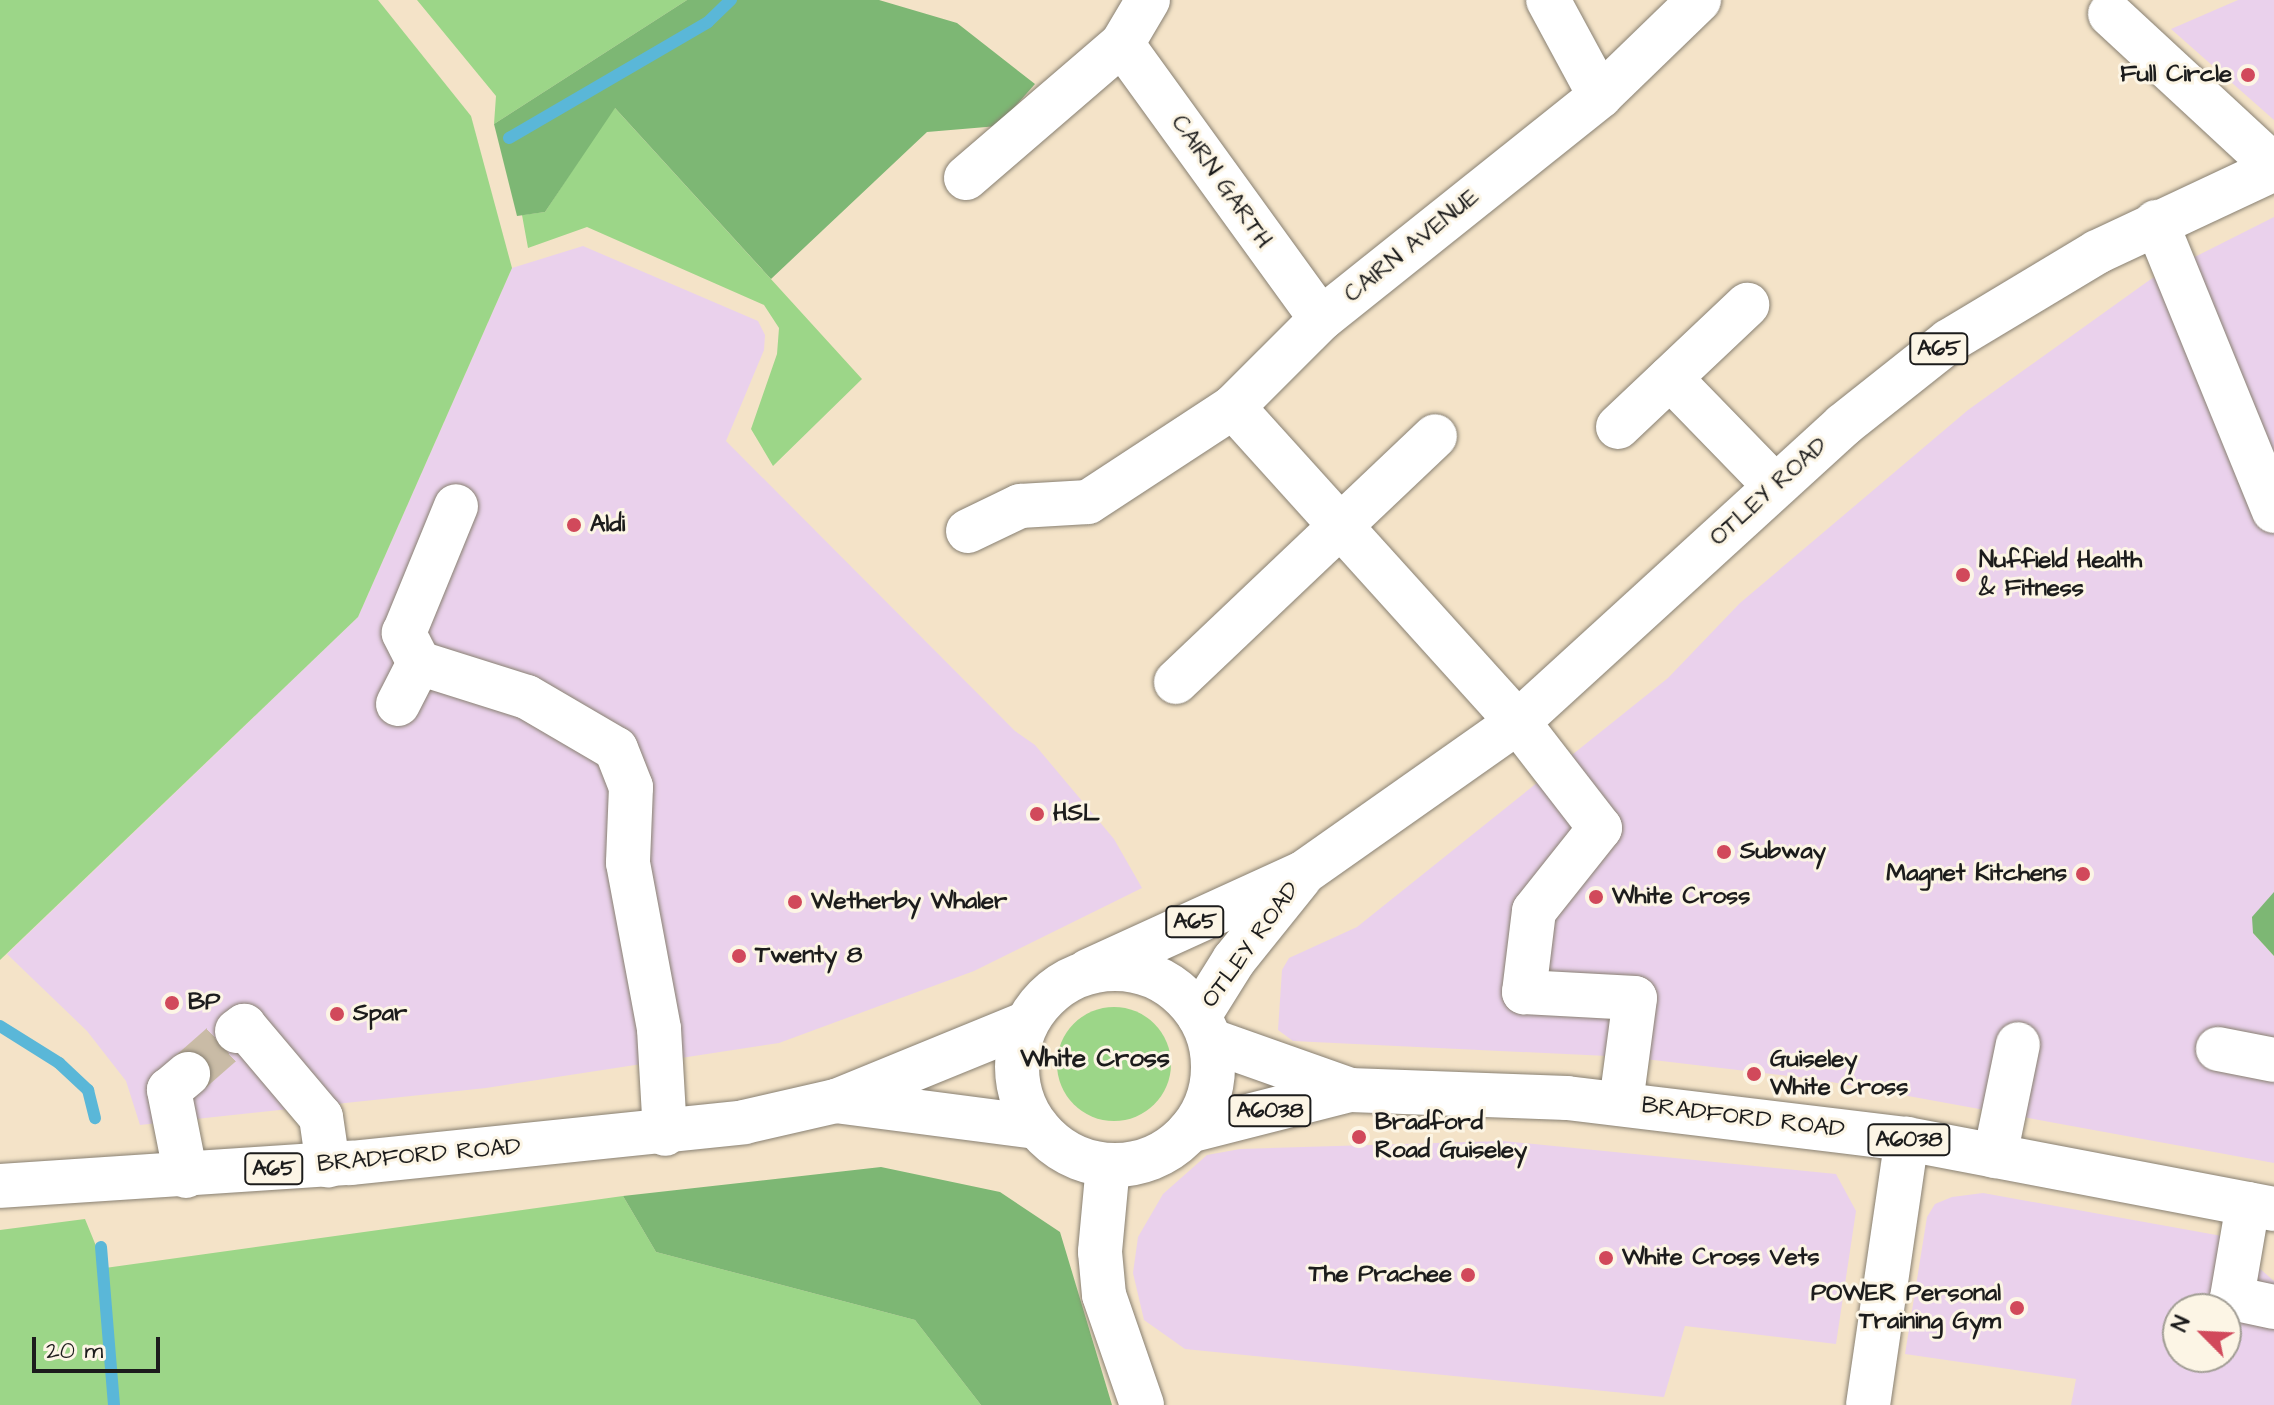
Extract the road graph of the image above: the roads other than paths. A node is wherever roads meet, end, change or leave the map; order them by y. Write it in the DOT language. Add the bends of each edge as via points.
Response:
graph roads {
  1 [pos="1148,0"];
  2 [pos="1548,0"];
  3 [pos="1699,0"];
  4 [pos="2110,14"];
  5 [pos="1122,44"];
  6 [pos="1600,96"];
  7 [pos="2274,168"];
  8 [pos="966,178"];
  9 [pos="2156,222"];
  10 [pos="1747,305"];
  11 [pos="1321,319"];
  12 [pos="1670,378"];
  13 [pos="1233,407"];
  14 [pos="1618,427"];
  15 [pos="1435,436"];
  16 [pos="1775,486"];
  17 [pos="456,506"];
  18 [pos="2274,511"];
  19 [pos="1341,524"];
  20 [pos="968,531"];
  21 [pos="419,663"];
  22 [pos="1176,682"];
  23 [pos="398,704"];
  24 [pos="1518,722"];
  25 [pos="1303,873"];
  26 [pos="1088,971"];
  27 [pos="1025,1024"];
  28 [pos="1206,1028"];
  29 [pos="237,1031"];
  30 [pos="2018,1044"];
  31 [pos="2218,1049"];
  32 [pos="2274,1060"];
  33 [pos="188,1074"];
  34 [pos="1350,1090"];
  35 [pos="836,1101"];
  36 [pos="1621,1103"];
  37 [pos="1037,1127"];
  38 [pos="1189,1131"];
  39 [pos="665,1134"];
  40 [pos="1907,1139"];
  41 [pos="1995,1156"];
  42 [pos="328,1165"];
  43 [pos="1108,1165"];
  44 [pos="186,1176"];
  45 [pos="0,1186"];
  46 [pos="2261,1206"];
  47 [pos="2274,1307"];
  48 [pos="1142,1405"];
  49 [pos="1868,1405"];
  1 -- 5 [label="main road"];
  2 -- 6 [label="main road"];
  3 -- 6 [label="main road, CAIRN AVENUE"];
  4 -- 7 [label="main road"];
  5 -- 8 [label="main road"];
  5 -- 11 [label="main road, CAIRN GARTH"];
  6 -- 11 [label="main road, CAIRN AVENUE"];
  7 -- 9 [label="main road, OTLEY ROAD / A65"];
  9 -- 16 [label="main road, OTLEY ROAD / A65" via="2034,286 1949,341"];
  9 -- 18 [label="main road"];
  10 -- 12 [label="main road"];
  11 -- 13 [label="main road, CAIRN AVENUE"];
  12 -- 14 [label="main road"];
  12 -- 16 [label="main road"];
  13 -- 19 [label="main road"];
  13 -- 20 [label="main road, CAIRN AVENUE" via="1088,502 1020,506"];
  15 -- 19 [label="main road"];
  16 -- 24 [label="main road, OTLEY ROAD / A65"];
  17 -- 21 [label="main road" via="404,633"];
  19 -- 22 [label="main road"];
  19 -- 24 [label="main road"];
  21 -- 23 [label="main road"];
  21 -- 39 [label="main road" via="527,697 616,749 631,787 628,863 659,1029"];
  24 -- 25 [label="main road, OTLEY ROAD / A65"];
  24 -- 36 [label="main road" via="1600,828 1534,911 1524,992 1635,998"];
  25 -- 26 [label="main road, OTLEY ROAD / A65"];
  25 -- 28 [label="main road, OTLEY ROAD / A65" via="1234,960"];
  26 -- 27 [label="main road, A65" via="1062,983"];
  26 -- 28 [label="main road, A65" via="1120,968 1151,975 1179,992"];
  27 -- 35 [label="main road, BRADFORD ROAD / A65"];
  27 -- 37 [label="main road" via="1016,1078"];
  28 -- 34 [label="main road, BRADFORD ROAD / A6038"];
  28 -- 38 [label="main road" via="1213,1076 1205,1106"];
  29 -- 42 [label="main road" via="244,1026 321,1117"];
  30 -- 41 [label="main road"];
  31 -- 32 [label="main road"];
  33 -- 44 [label="main road" via="169,1090"];
  34 -- 36 [label="main road, BRADFORD ROAD / A6038"];
  34 -- 38 [label="main road, BRADFORD ROAD / A6038"];
  35 -- 37 [label="main road, BRADFORD ROAD / A65"];
  35 -- 39 [label="main road, BRADFORD ROAD / A65"];
  36 -- 40 [label="main road, BRADFORD ROAD / A6038"];
  37 -- 43 [label="main road" via="1060,1149"];
  38 -- 43 [label="main road" via="1152,1157"];
  39 -- 42 [label="main road, BRADFORD ROAD / A65"];
  40 -- 41 [label="main road, BRADFORD ROAD / A6038"];
  40 -- 49 [label="main road"];
  41 -- 46 [label="main road, BRADFORD ROAD / A6038"];
  42 -- 44 [label="main road, BRADFORD ROAD / A65"];
  43 -- 48 [label="main road" via="1100,1252 1104,1295"];
  44 -- 45 [label="main road, BRADFORD ROAD / A65"];
  46 -- 47 [label="main road" via="2232,1298"];
}
